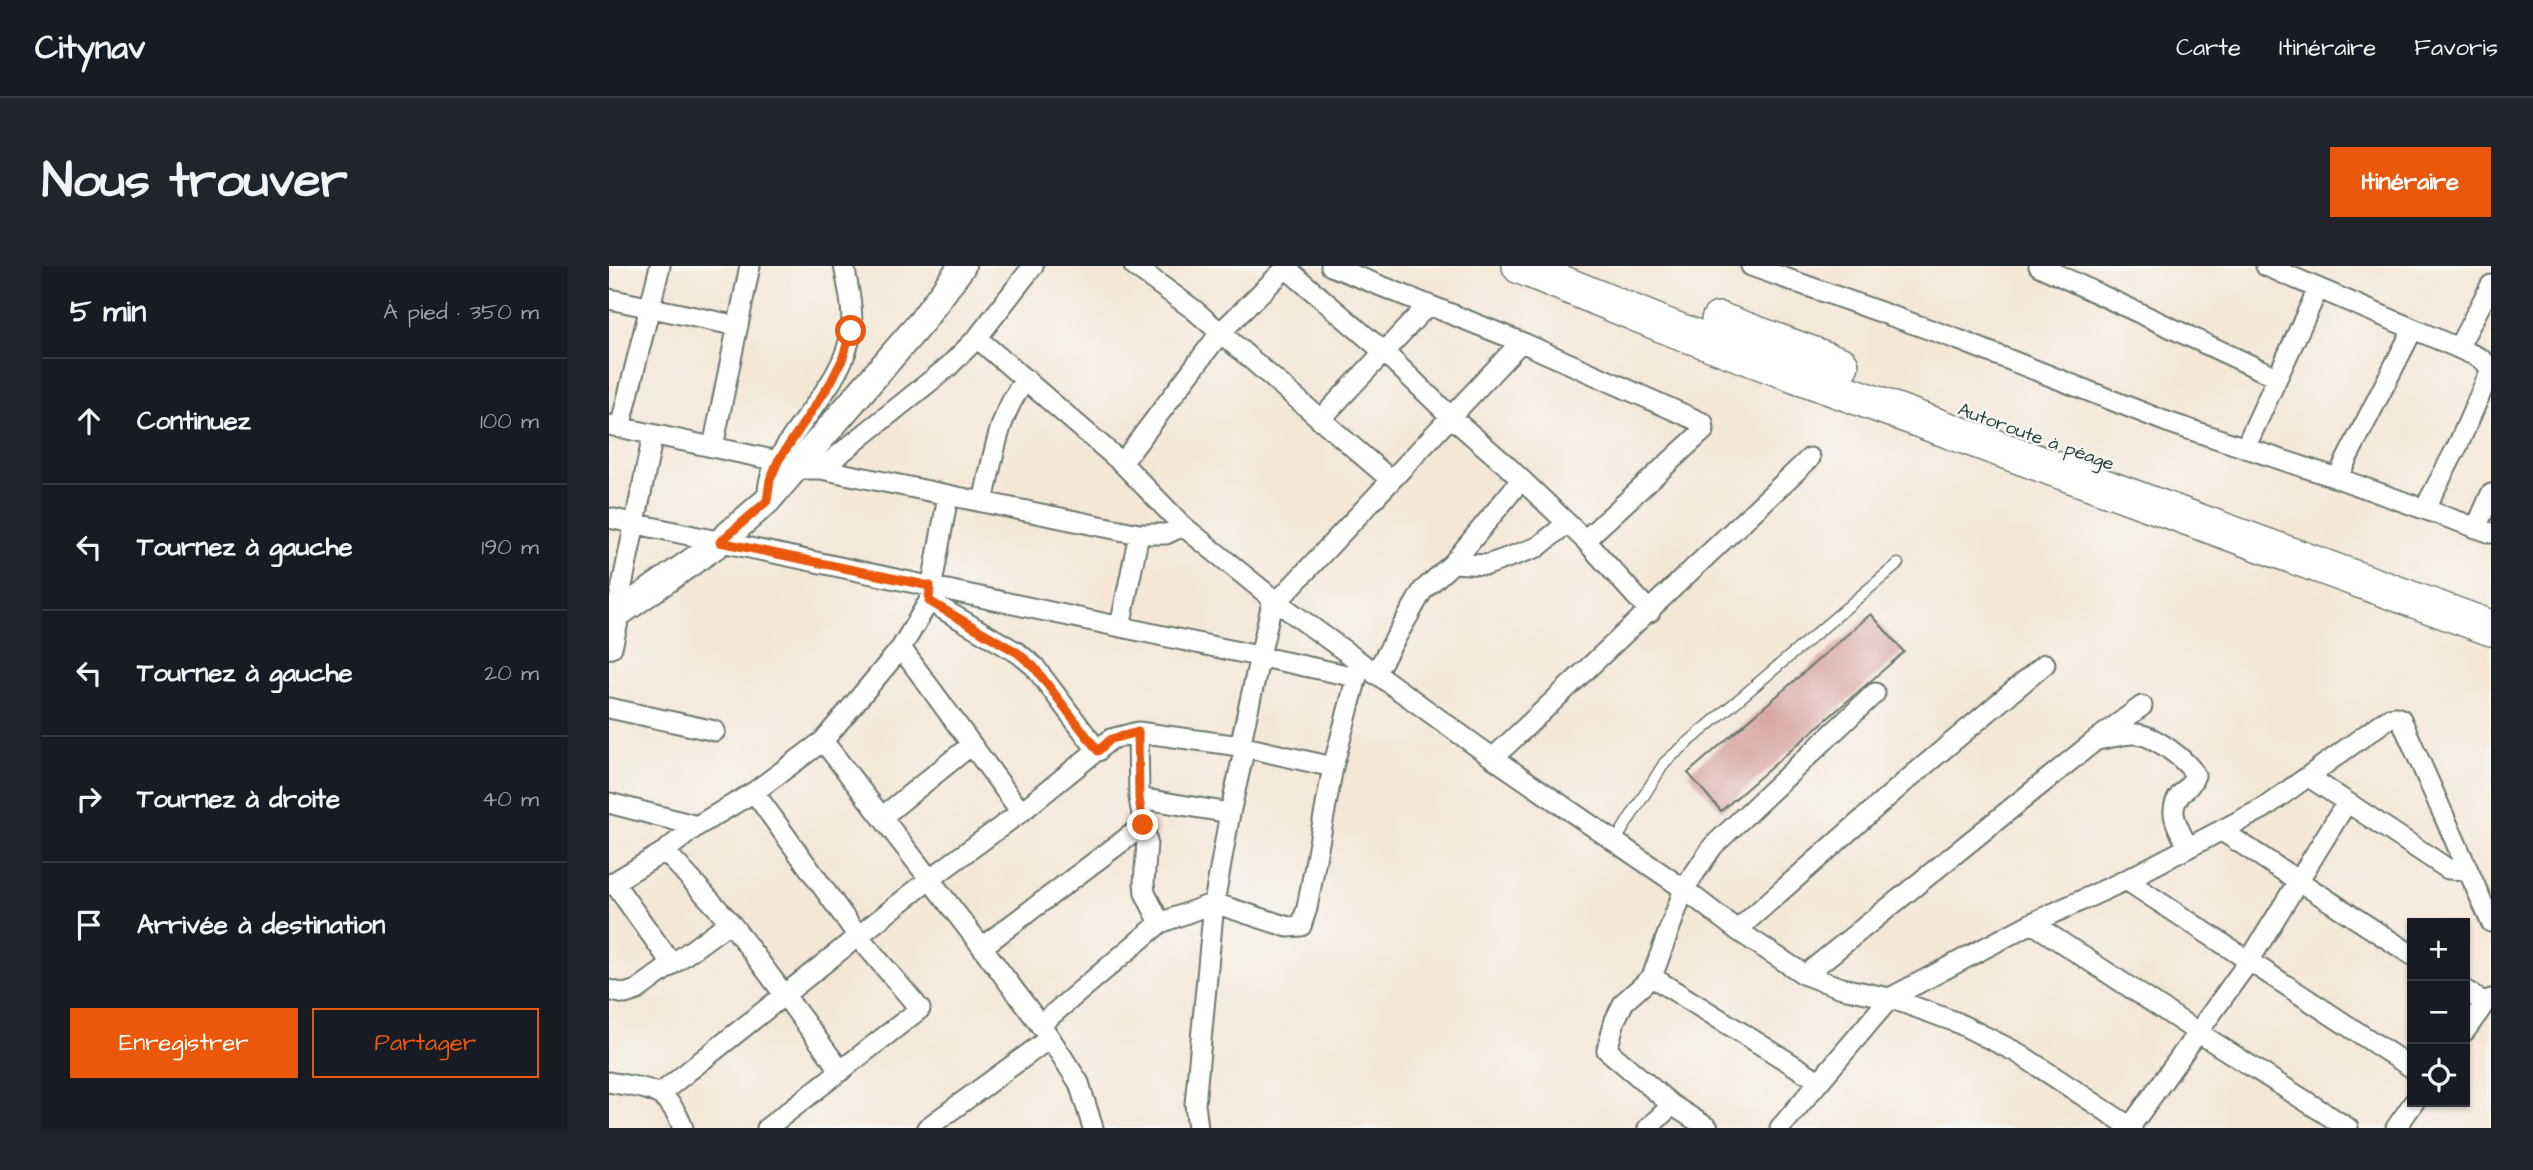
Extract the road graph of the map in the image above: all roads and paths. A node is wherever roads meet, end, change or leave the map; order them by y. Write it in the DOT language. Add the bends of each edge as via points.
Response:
graph roads {
  1 [pos="660,266"];
  2 [pos="750,266"];
  3 [pos="844,266"];
  4 [pos="962,266"];
  5 [pos="1033,266"];
  6 [pos="1134,266"];
  7 [pos="1331,266"];
  8 [pos="1521,266"];
  9 [pos="1583,266"];
  10 [pos="1751,266"];
  11 [pos="2039,266"];
  12 [pos="2266,266"];
  13 [pos="1287,267"];
  14 [pos="2491,285"];
  15 [pos="2318,289"];
  16 [pos="609,299"];
  17 [pos="1428,305"];
  18 [pos="648,307"];
  19 [pos="738,326"];
  20 [pos="2413,329"];
  21 [pos="1220,333"];
  22 [pos="977,338"];
  23 [pos="1521,342"];
  24 [pos="2458,348"];
  25 [pos="1384,352"];
  26 [pos="2276,377"];
  27 [pos="1026,379"];
  28 [pos="1451,417"];
  29 [pos="1320,420"];
  30 [pos="615,426"];
  31 [pos="653,435"];
  32 [pos="713,447"];
  33 [pos="2245,448"];
  34 [pos="1810,458"];
  35 [pos="1122,463"];
  36 [pos="798,466"];
  37 [pos="2337,478"];
  38 [pos="1391,480"];
  39 [pos="1521,480"];
  40 [pos="2491,494"];
  41 [pos="948,496"];
  42 [pos="982,502"];
  43 [pos="2425,508"];
  44 [pos="609,518"];
  45 [pos="634,523"];
  46 [pos="1567,523"];
  47 [pos="1183,526"];
  48 [pos="2483,530"];
  49 [pos="1139,534"];
  50 [pos="1585,540"];
  51 [pos="720,542"];
  52 [pos="1453,564"];
  53 [pos="1898,564"];
  54 [pos="930,594"];
  55 [pos="1275,600"];
  56 [pos="2491,604"];
  57 [pos="1650,612"];
  58 [pos="612,614"];
  59 [pos="1120,627"];
  60 [pos="2491,628"];
  61 [pos="609,646"];
  62 [pos="901,648"];
  63 [pos="1259,656"];
  64 [pos="2045,664"];
  65 [pos="1364,671"];
  66 [pos="1875,693"];
  67 [pos="2142,706"];
  68 [pos="609,708"];
  69 [pos="715,731"];
  70 [pos="1138,732"];
  71 [pos="2096,740"];
  72 [pos="823,741"];
  73 [pos="971,745"];
  74 [pos="1242,747"];
  75 [pos="1098,751"];
  76 [pos="1493,758"];
  77 [pos="1333,766"];
  78 [pos="2309,777"];
  79 [pos="754,792"];
  80 [pos="1139,798"];
  81 [pos="2347,802"];
  82 [pos="609,803"];
  83 [pos="1021,812"];
  84 [pos="1230,814"];
  85 [pos="882,817"];
  86 [pos="1143,825"];
  87 [pos="697,826"];
  88 [pos="2222,831"];
  89 [pos="1616,840"];
  90 [pos="2188,848"];
  91 [pos="665,851"];
  92 [pos="2468,870"];
  93 [pos="930,879"];
  94 [pos="2298,879"];
  95 [pos="2126,880"];
  96 [pos="612,884"];
  97 [pos="1684,889"];
  98 [pos="1214,903"];
  99 [pos="730,922"];
  100 [pos="2032,922"];
  101 [pos="2491,922"];
  102 [pos="1160,923"];
  103 [pos="1737,930"];
  104 [pos="858,936"];
  105 [pos="982,947"];
  106 [pos="2407,952"];
  107 [pos="2249,961"];
  108 [pos="672,964"];
  109 [pos="1805,975"];
  110 [pos="1652,977"];
  111 [pos="609,990"];
  112 [pos="2470,992"];
  113 [pos="786,995"];
  114 [pos="1890,998"];
  115 [pos="2488,1001"];
  116 [pos="2470,1024"];
  117 [pos="1045,1031"];
  118 [pos="2199,1033"];
  119 [pos="2407,1065"];
  120 [pos="841,1071"];
  121 [pos="1819,1081"];
  122 [pos="609,1082"];
  123 [pos="661,1093"];
  124 [pos="1672,1105"];
  125 [pos="2411,1107"];
  126 [pos="1089,1126"];
  127 [pos="772,1127"];
  128 [pos="2131,1127"];
  129 [pos="683,1128"];
  130 [pos="927,1128"];
  131 [pos="1198,1128"];
  132 [pos="1648,1128"];
  133 [pos="1708,1128"];
  134 [pos="1780,1128"];
  135 [pos="2348,1128"];
  136 [pos="2396,1128"];
  1 -- 18 [label="street"];
  2 -- 19 [label="street"];
  3 -- 36 [label="street" via="851,331"];
  4 -- 36 [label="street" via="922,321"];
  5 -- 22 [label="street"];
  6 -- 21 [label="street"];
  7 -- 17 [label="street"];
  8 -- 60 [label="highway" via="1775,367"];
  9 -- 56 [label="highway, Autoroute à péage"];
  10 -- 33 [label="street"];
  11 -- 26 [label="street"];
  12 -- 15 [label="street"];
  13 -- 21 [label="street"];
  13 -- 25 [label="street"];
  14 -- 24 [label="street"];
  15 -- 20 [label="street"];
  15 -- 26 [label="street"];
  16 -- 18 [label="street"];
  17 -- 23 [label="street"];
  17 -- 25 [label="street"];
  18 -- 19 [label="street"];
  18 -- 30 [label="street"];
  19 -- 32 [label="street"];
  20 -- 24 [label="street"];
  20 -- 37 [label="street"];
  21 -- 29 [label="street"];
  21 -- 35 [label="street"];
  22 -- 27 [label="street"];
  22 -- 36 [label="street" via="948,367"];
  23 -- 28 [label="street"];
  23 -- 50 [label="street" via="1705,426"];
  24 -- 43 [label="street" via="2486,362 2490,373"];
  25 -- 28 [label="street"];
  25 -- 29 [label="street"];
  26 -- 33 [label="street"];
  27 -- 35 [label="street"];
  27 -- 42 [label="street" via="1005,414"];
  28 -- 38 [label="street"];
  28 -- 39 [label="street"];
  29 -- 38 [label="street"];
  30 -- 31 [label="street"];
  31 -- 32 [label="street"];
  31 -- 45 [label="street"];
  32 -- 36 [label="street"];
  33 -- 37 [label="street"];
  34 -- 57 [label="street"];
  35 -- 47 [label="street"];
  36 -- 41 [label="street"];
  36 -- 51 [label="street"];
  37 -- 43 [label="street"];
  38 -- 55 [label="street"];
  39 -- 46 [label="street"];
  39 -- 52 [label="street"];
  40 -- 48 [label="street"];
  41 -- 42 [label="street"];
  41 -- 54 [label="street"];
  42 -- 49 [label="street"];
  43 -- 48 [label="street"];
  44 -- 45 [label="street"];
  45 -- 51 [label="street"];
  45 -- 58 [label="street"];
  46 -- 50 [label="street"];
  46 -- 52 [label="street" via="1538,547 1487,565"];
  47 -- 49 [label="street" via="1166,534"];
  47 -- 55 [label="street"];
  49 -- 59 [label="street"];
  50 -- 57 [label="street"];
  51 -- 54 [label="street"];
  51 -- 58 [label="street"];
  52 -- 65 [label="street" via="1423,590"];
  53 -- 89 [label="lane" via="1665,762"];
  54 -- 59 [label="street"];
  54 -- 62 [label="street"];
  54 -- 75 [label="street" via="1034,667"];
  55 -- 63 [label="street"];
  55 -- 65 [label="street"];
  57 -- 76 [label="street"];
  58 -- 61 [label="street"];
  59 -- 63 [label="street"];
  62 -- 72 [label="street"];
  62 -- 73 [label="street"];
  63 -- 65 [label="street"];
  63 -- 74 [label="street"];
  64 -- 103 [label="street"];
  65 -- 76 [label="street"];
  65 -- 77 [label="street"];
  66 -- 97 [label="street" via="1713,846"];
  67 -- 71 [label="street"];
  68 -- 69 [label="street"];
  70 -- 74 [label="street"];
  70 -- 75 [label="street" via="1111,739"];
  70 -- 80 [label="street"];
  71 -- 90 [label="street" via="2138,734 2169,748 2192,771 2193,781 2172,809"];
  71 -- 109 [label="street"];
  72 -- 79 [label="street"];
  72 -- 85 [label="street"];
  73 -- 83 [label="street"];
  73 -- 85 [label="street"];
  74 -- 77 [label="street"];
  74 -- 84 [label="street"];
  75 -- 83 [label="street"];
  76 -- 89 [label="street"];
  77 -- 98 [label="street" via="1301,926 1288,927"];
  78 -- 81 [label="street"];
  78 -- 88 [label="street"];
  78 -- 92 [label="street" via="2389,718 2401,719"];
  79 -- 87 [label="street"];
  79 -- 104 [label="street"];
  80 -- 84 [label="street"];
  80 -- 86 [label="street"];
  81 -- 92 [label="street" via="2448,869"];
  81 -- 94 [label="street"];
  82 -- 87 [label="street"];
  83 -- 93 [label="street"];
  84 -- 98 [label="street"];
  85 -- 93 [label="street"];
  86 -- 102 [label="street" via="1145,893"];
  86 -- 105 [label="street"];
  87 -- 91 [label="street"];
  88 -- 90 [label="street"];
  88 -- 94 [label="street"];
  89 -- 97 [label="street"];
  90 -- 95 [label="street"];
  91 -- 96 [label="street"];
  91 -- 99 [label="street"];
  92 -- 101 [label="street"];
  93 -- 104 [label="street"];
  93 -- 105 [label="street"];
  94 -- 106 [label="street"];
  94 -- 107 [label="street"];
  95 -- 100 [label="street"];
  95 -- 107 [label="street"];
  96 -- 108 [label="street"];
  97 -- 103 [label="street"];
  97 -- 110 [label="street"];
  98 -- 102 [label="street"];
  98 -- 131 [label="street" via="1195,1104"];
  99 -- 108 [label="street"];
  99 -- 113 [label="street"];
  100 -- 114 [label="street"];
  100 -- 118 [label="street"];
  102 -- 117 [label="street"];
  103 -- 109 [label="street"];
  104 -- 113 [label="street"];
  104 -- 120 [label="street" via="921,1009"];
  105 -- 117 [label="street"];
  107 -- 118 [label="street"];
  107 -- 119 [label="street"];
  108 -- 111 [label="street" via="630,993"];
  109 -- 114 [label="street"];
  110 -- 121 [label="street"];
  110 -- 124 [label="street" via="1624,1002 1607,1050"];
  112 -- 115 [label="street"];
  113 -- 120 [label="street"];
  113 -- 123 [label="street"];
  114 -- 121 [label="street"];
  114 -- 128 [label="street" via="1957,1022 2018,1053"];
  115 -- 116 [label="street"];
  117 -- 126 [label="street" via="1079,1083"];
  117 -- 130 [label="street"];
  118 -- 128 [label="street"];
  118 -- 135 [label="street"];
  120 -- 127 [label="street"];
  121 -- 134 [label="street"];
  122 -- 123 [label="street"];
  123 -- 129 [label="street" via="676,1110"];
  124 -- 132 [label="street"];
  124 -- 133 [label="street"];
  125 -- 136 [label="street"];
}
